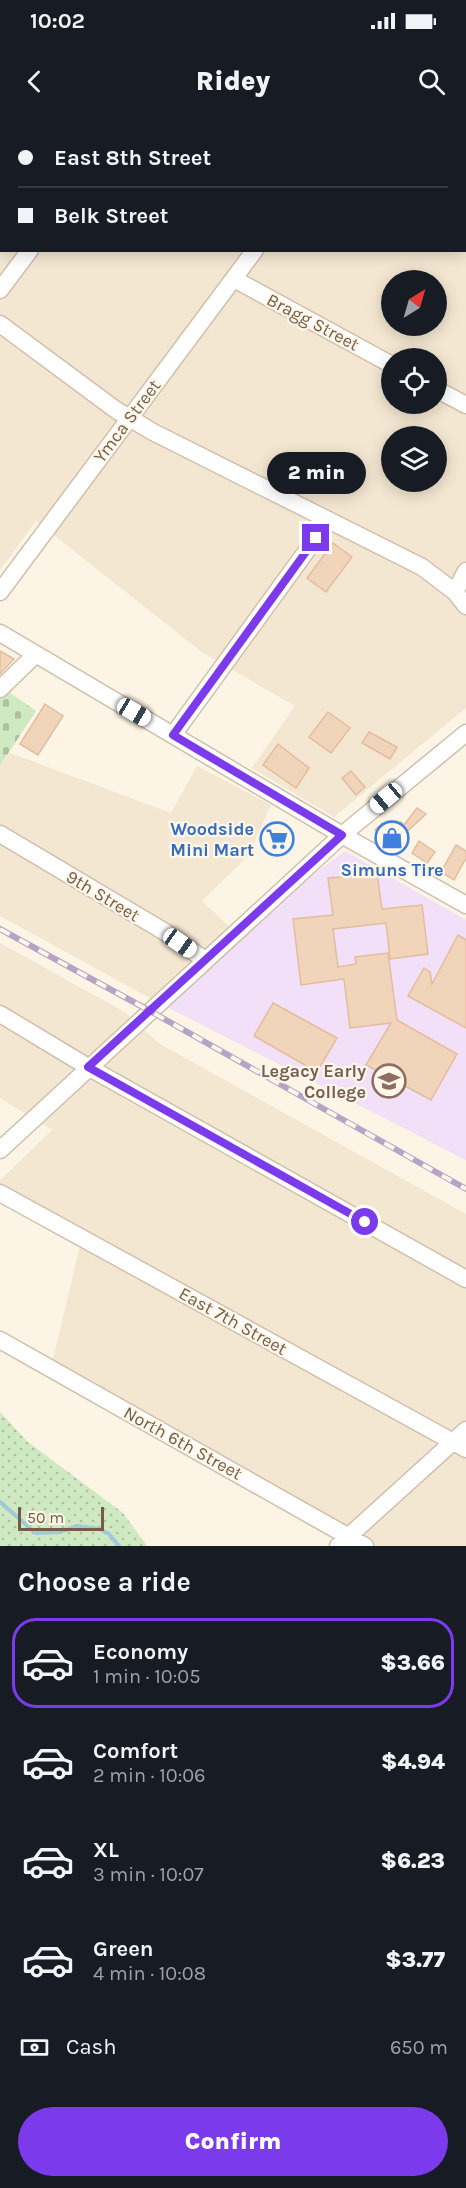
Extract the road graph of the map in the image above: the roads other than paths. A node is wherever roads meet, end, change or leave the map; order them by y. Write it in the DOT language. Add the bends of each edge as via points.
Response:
graph roads {
  1 [pos="28,252"];
  2 [pos="254,252"];
  3 [pos="234,279"];
  4 [pos="0,290"];
  5 [pos="0,324"];
  6 [pos="381,358"];
  7 [pos="447,395"];
  8 [pos="466,405"];
  9 [pos="130,418"];
  10 [pos="329,520"];
  11 [pos="466,571"];
  12 [pos="0,592"];
  13 [pos="455,592"];
  14 [pos="466,606"];
  15 [pos="0,633"];
  16 [pos="36,654"];
  17 [pos="0,689"];
  18 [pos="466,733"];
  19 [pos="173,735"];
  20 [pos="0,834"];
  21 [pos="342,835"];
  22 [pos="466,905"];
  23 [pos="205,960"];
  24 [pos="0,1014"];
  25 [pos="88,1067"];
  26 [pos="0,1150"];
  27 [pos="0,1192"];
  28 [pos="466,1279"];
  29 [pos="0,1340"];
  30 [pos="466,1430"];
  31 [pos="460,1445"];
  32 [pos="343,1541"];
  33 [pos="365,1546"];
  1 -- 4 [label="street"];
  2 -- 3 [label="street, Ymca Street"];
  3 -- 6 [label="street, Bragg Street"];
  3 -- 9 [label="street, Ymca Street"];
  5 -- 9 [label="street"];
  7 -- 8 [label="street"];
  9 -- 10 [label="street"];
  9 -- 12 [label="street, Ymca Street"];
  10 -- 13 [label="street" via="422,567"];
  10 -- 19 [label="street"];
  11 -- 13 [label="street"];
  13 -- 14 [label="street"];
  15 -- 16 [label="street"];
  16 -- 17 [label="street"];
  16 -- 19 [label="street"];
  18 -- 21 [label="street"];
  19 -- 21 [label="street"];
  20 -- 23 [label="street, 9th Street"];
  21 -- 22 [label="street"];
  21 -- 23 [label="street"];
  23 -- 25 [label="street"];
  24 -- 25 [label="street"];
  25 -- 26 [label="street"];
  25 -- 28 [label="street"];
  27 -- 31 [label="street, East 7th Street"];
  29 -- 32 [label="street, North 6th Street"];
  30 -- 31 [label="street"];
  31 -- 32 [label="street"];
  32 -- 33 [label="street, North 6th Street"];
}
